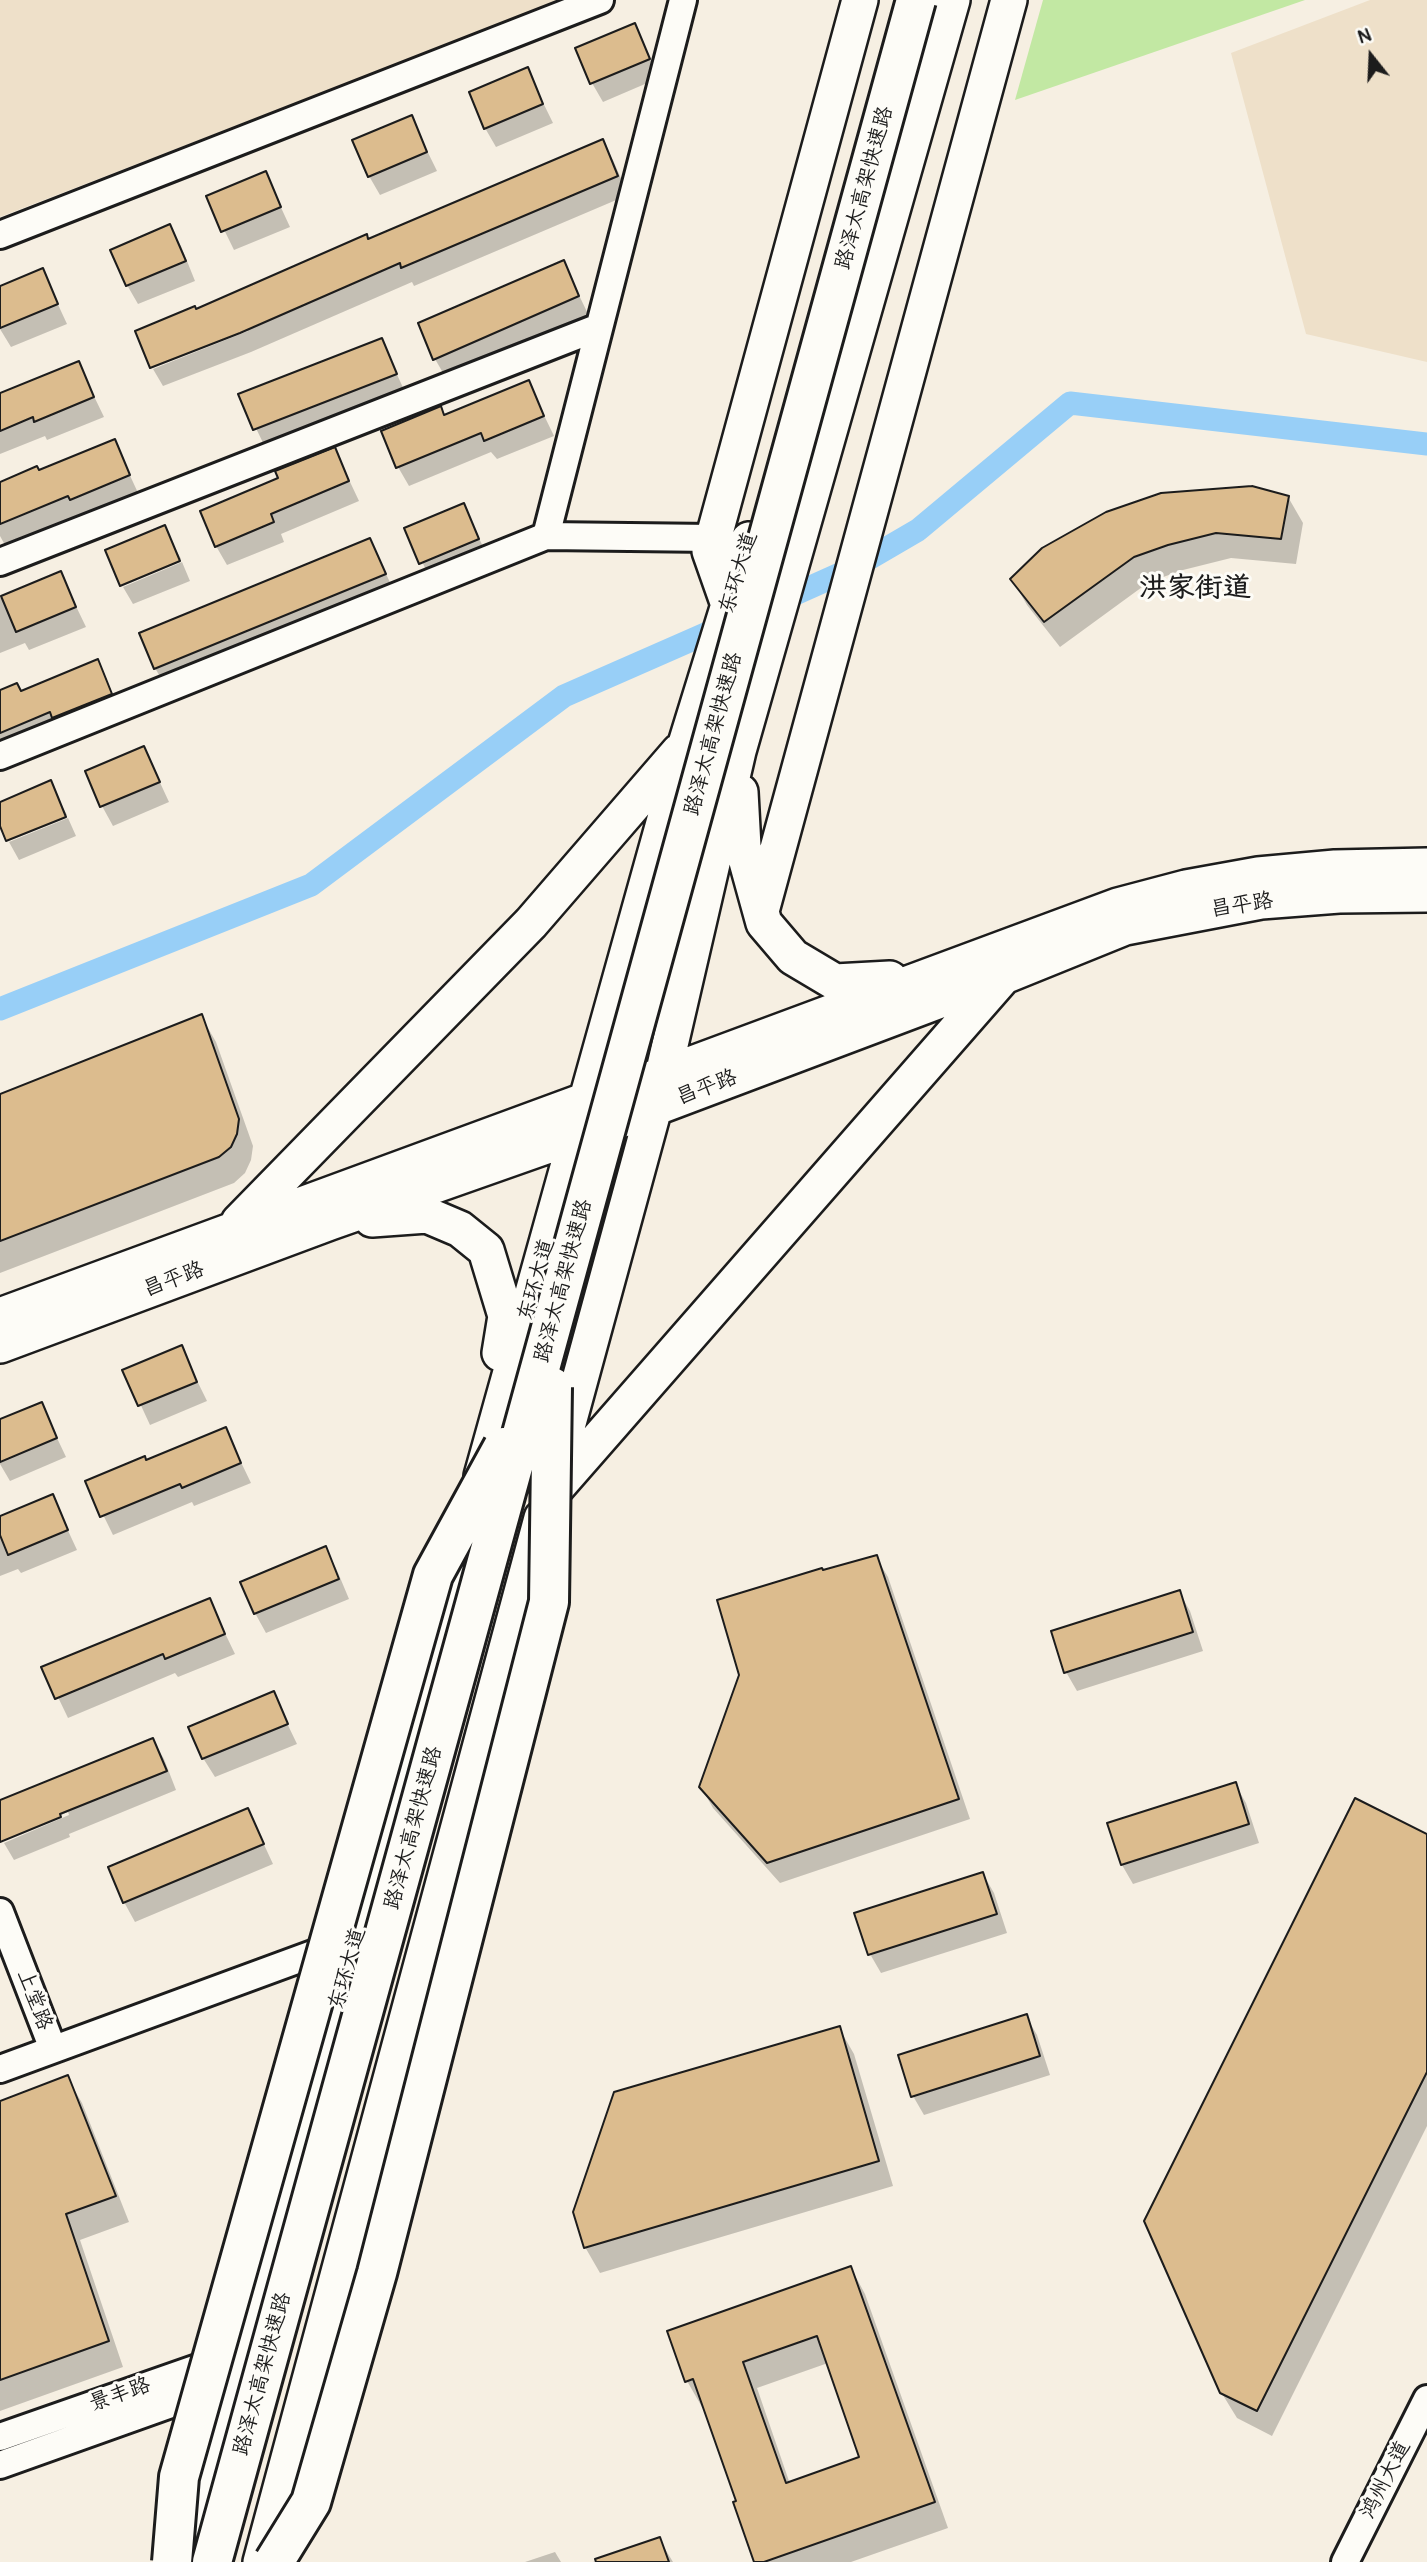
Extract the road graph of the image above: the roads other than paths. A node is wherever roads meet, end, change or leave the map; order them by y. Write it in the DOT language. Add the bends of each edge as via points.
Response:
graph roads {
  1 [pos="600,0"];
  2 [pos="683,0"];
  3 [pos="860,0"];
  4 [pos="899,0"];
  5 [pos="916,0"];
  6 [pos="937,0"];
  7 [pos="952,0"];
  8 [pos="1009,0"];
  9 [pos="0,235"];
  10 [pos="599,327"];
  11 [pos="546,536"];
  12 [pos="713,538"];
  13 [pos="0,562"];
  14 [pos="729,605"];
  15 [pos="686,744"];
  16 [pos="738,751"];
  17 [pos="0,756"];
  18 [pos="1427,866"];
  19 [pos="1427,894"];
  20 [pos="761,911"];
  21 [pos="996,965"];
  22 [pos="658,1091"];
  23 [pos="582,1116"];
  24 [pos="330,1222"];
  25 [pos="232,1229"];
  26 [pos="0,1316"];
  27 [pos="0,1345"];
  28 [pos="543,1388"];
  29 [pos="479,1488"];
  30 [pos="548,1498"];
  31 [pos="0,1912"];
  32 [pos="357,1938"];
  33 [pos="53,2049"];
  34 [pos="0,2069"];
  35 [pos="237,2367"];
  36 [pos="1427,2399"];
  37 [pos="0,2437"];
  38 [pos="0,2465"];
  39 [pos="172,2562"];
  40 [pos="182,2562"];
  41 [pos="212,2562"];
  42 [pos="234,2562"];
  43 [pos="261,2562"];
  44 [pos="274,2562"];
  45 [pos="1345,2562"];
  1 -- 9 [label="street"];
  2 -- 10 [label="street"];
  3 -- 12 [label="main road"];
  4 -- 14 [label="main road, 东环大道"];
  5 -- 28 [label="highway, 路泽太高架快速路, bridge"];
  6 -- 28 [label="highway, 路泽太高架快速路" via="628,1108"];
  7 -- 16 [label="main road"];
  8 -- 20 [label="main road"];
  10 -- 11 [label="street"];
  10 -- 13 [label="street"];
  11 -- 12 [label="street"];
  11 -- 17 [label="street"];
  12 -- 14 [label="main road" via="710,551"];
  14 -- 15 [label="main road, 东环大道"];
  15 -- 23 [label="main road, 东环大道"];
  15 -- 25 [label="main road" via="531,923"];
  16 -- 20 [label="main road" via="743,847"];
  16 -- 22 [label="main road"];
  18 -- 21 [label="main road, 昌平路" via="1296,871 1186,888 1118,906"];
  19 -- 21 [label="main road, 昌平路" via="1261,901 1125,927"];
  20 -- 21 [label="main road" via="764,923 793,957 835,982 884,981"];
  21 -- 22 [label="main road, 昌平路"];
  21 -- 30 [label="main road"];
  22 -- 23 [label="main road, 昌平路"];
  22 -- 30 [label="main road"];
  23 -- 24 [label="main road, 昌平路"];
  23 -- 25 [label="main road, 昌平路"];
  23 -- 29 [label="main road, 东环大道"];
  24 -- 27 [label="main road, 昌平路"];
  24 -- 29 [label="main road" via="427,1215 460,1229 486,1250 506,1316"];
  25 -- 26 [label="main road, 昌平路"];
  28 -- 39 [label="highway, bridge" via="433,1575 179,2477"];
  28 -- 41 [label="highway, 路泽太高架快速路, bridge"];
  28 -- 42 [label="highway, 路泽太高架快速路, bridge"];
  28 -- 44 [label="highway, bridge" via="549,1602 311,2502"];
  29 -- 32 [label="main road, 东环大道"];
  30 -- 43 [label="main road"];
  31 -- 33 [label="street, 上堂路"];
  32 -- 33 [label="street"];
  32 -- 35 [label="main road, 东环大道"];
  33 -- 34 [label="street"];
  35 -- 37 [label="street, 景丰路"];
  35 -- 38 [label="street, 景丰路"];
  35 -- 40 [label="main road, 东环大道"];
  36 -- 45 [label="street, 鸿州大道"];
}
